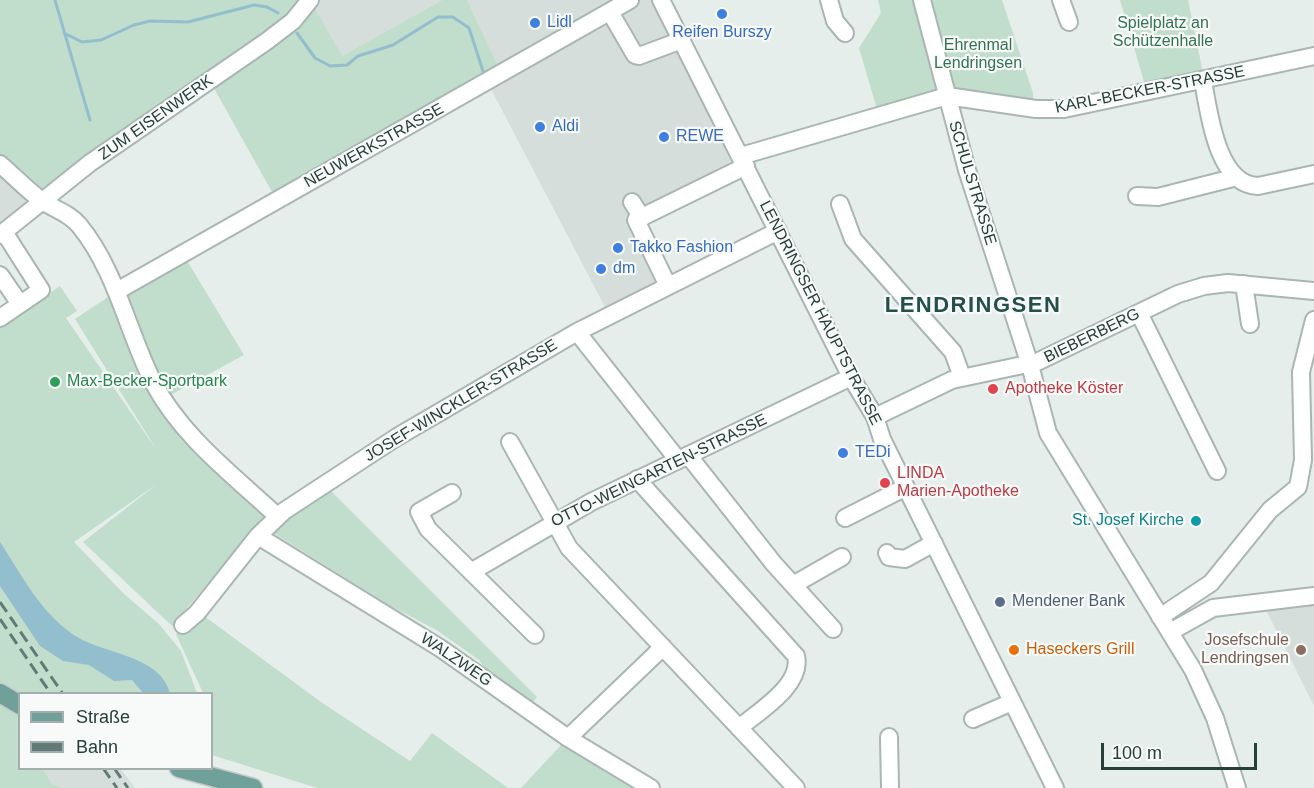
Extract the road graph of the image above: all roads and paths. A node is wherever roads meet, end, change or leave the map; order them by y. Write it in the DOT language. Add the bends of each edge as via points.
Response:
graph roads {
  1 [pos="310,0"];
  2 [pos="661,0"];
  3 [pos="829,0"];
  4 [pos="922,0"];
  5 [pos="1060,0"];
  6 [pos="621,3"];
  7 [pos="1069,22"];
  8 [pos="845,33"];
  9 [pos="682,40"];
  10 [pos="1314,56"];
  11 [pos="1203,81"];
  12 [pos="947,96"];
  13 [pos="743,161"];
  14 [pos="0,164"];
  15 [pos="1314,174"];
  16 [pos="1233,178"];
  17 [pos="1137,196"];
  18 [pos="42,201"];
  19 [pos="632,202"];
  20 [pos="840,204"];
  21 [pos="642,218"];
  22 [pos="778,231"];
  23 [pos="2,234"];
  24 [pos="0,275"];
  25 [pos="1244,284"];
  26 [pos="668,286"];
  27 [pos="117,291"];
  28 [pos="1314,291"];
  29 [pos="20,304"];
  30 [pos="1139,313"];
  31 [pos="0,318"];
  32 [pos="1314,320"];
  33 [pos="1250,324"];
  34 [pos="577,332"];
  35 [pos="1030,364"];
  36 [pos="851,377"];
  37 [pos="962,377"];
  38 [pos="875,417"];
  39 [pos="510,442"];
  40 [pos="683,457"];
  41 [pos="1217,471"];
  42 [pos="637,479"];
  43 [pos="1314,479"];
  44 [pos="906,487"];
  45 [pos="1298,487"];
  46 [pos="452,493"];
  47 [pos="277,516"];
  48 [pos="845,518"];
  49 [pos="556,521"];
  50 [pos="258,536"];
  51 [pos="934,543"];
  52 [pos="887,554"];
  53 [pos="842,557"];
  54 [pos="471,572"];
  55 [pos="1211,583"];
  56 [pos="793,585"];
  57 [pos="1314,596"];
  58 [pos="1225,606"];
  59 [pos="1160,617"];
  60 [pos="183,625"];
  61 [pos="833,629"];
  62 [pos="1170,632"];
  63 [pos="535,635"];
  64 [pos="663,646"];
  65 [pos="0,693"];
  66 [pos="1012,702"];
  67 [pos="18,704"];
  68 [pos="973,719"];
  69 [pos="739,728"];
  70 [pos="889,737"];
  71 [pos="568,738"];
  72 [pos="186,770"];
  73 [pos="253,788"];
  74 [pos="651,788"];
  75 [pos="796,788"];
  76 [pos="890,788"];
  77 [pos="1055,788"];
  78 [pos="1237,788"];
  1 -- 18 [label="street, ZUM EISENWERK" via="293,21 267,41"];
  2 -- 9 [label="street, LENDRINGSER HAUPTSTRASSE"];
  3 -- 8 [label="street" via="835,21"];
  4 -- 12 [label="street, SCHULSTRASSE"];
  5 -- 7 [label="street"];
  6 -- 9 [label="street" via="635,55 647,55"];
  6 -- 27 [label="street, NEUWERKSTRASSE"];
  9 -- 13 [label="street, LENDRINGSER HAUPTSTRASSE"];
  10 -- 11 [label="street, KARL-BECKER-STRASSE"];
  11 -- 12 [label="street, KARL-BECKER-STRASSE" via="1064,109 1036,109"];
  11 -- 16 [label="street" via="1212,127"];
  12 -- 13 [label="street, KARL-BECKER-STRASSE"];
  12 -- 35 [label="street, SCHULSTRASSE"];
  13 -- 21 [label="street, KARL-BECKER-STRASSE"];
  13 -- 22 [label="street, LENDRINGSER HAUPTSTRASSE"];
  14 -- 18 [label="street"];
  15 -- 16 [label="street" via="1258,186"];
  16 -- 17 [label="street" via="1158,196"];
  18 -- 23 [label="street, ZUM EISENWERK"];
  18 -- 27 [label="street" via="70,214 81,227"];
  19 -- 21 [label="street"];
  20 -- 37 [label="street" via="853,239 953,352"];
  21 -- 26 [label="street" via="636,220"];
  22 -- 26 [label="street, JOSEF-WINCKLER-STRASSE"];
  22 -- 36 [label="street, LENDRINGSER HAUPTSTRASSE"];
  23 -- 29 [label="street" via="41,290"];
  24 -- 29 [label="street"];
  25 -- 28 [label="street, BIEBERBERG"];
  25 -- 30 [label="street, BIEBERBERG" via="1204,286"];
  25 -- 33 [label="street"];
  26 -- 34 [label="street, JOSEF-WINCKLER-STRASSE"];
  27 -- 47 [label="street" via="127,326 172,413 195,441"];
  29 -- 31 [label="street"];
  30 -- 35 [label="street, BIEBERBERG"];
  30 -- 41 [label="street"];
  32 -- 45 [label="street" via="1301,372 1303,460"];
  34 -- 40 [label="street"];
  34 -- 47 [label="street, JOSEF-WINCKLER-STRASSE" via="397,437"];
  35 -- 37 [label="street, BIEBERBERG"];
  35 -- 59 [label="street, SCHULSTRASSE" via="1048,433"];
  36 -- 38 [label="street, LENDRINGSER HAUPTSTRASSE"];
  36 -- 40 [label="street, OTTO-WEINGARTEN-STRASSE"];
  37 -- 38 [label="street, BIEBERBERG"];
  38 -- 44 [label="street, LENDRINGSER HAUPTSTRASSE"];
  39 -- 49 [label="street"];
  40 -- 42 [label="street, OTTO-WEINGARTEN-STRASSE"];
  40 -- 56 [label="street"];
  42 -- 49 [label="street, OTTO-WEINGARTEN-STRASSE"];
  42 -- 69 [label="street" via="796,656 794,678"];
  43 -- 45 [label="street"];
  44 -- 48 [label="street"];
  44 -- 51 [label="street, LENDRINGSER HAUPTSTRASSE"];
  45 -- 55 [label="street" via="1268,512"];
  46 -- 54 [label="street" via="419,512 428,529"];
  47 -- 50 [label="street, JOSEF-WINCKLER-STRASSE"];
  49 -- 54 [label="street, OTTO-WEINGARTEN-STRASSE"];
  49 -- 64 [label="street" via="570,548"];
  50 -- 60 [label="street, JOSEF-WINCKLER-STRASSE"];
  50 -- 71 [label="street, WALZWEG" via="440,648"];
  51 -- 52 [label="street" via="905,558"];
  51 -- 66 [label="street, LENDRINGSER HAUPTSTRASSE"];
  53 -- 56 [label="street"];
  54 -- 63 [label="street"];
  55 -- 58 [label="street"];
  55 -- 59 [label="street"];
  56 -- 61 [label="street"];
  57 -- 58 [label="street"];
  58 -- 62 [label="street" via="1198,615"];
  59 -- 62 [label="street, SCHULSTRASSE"];
  62 -- 78 [label="street, SCHULSTRASSE" via="1215,718"];
  64 -- 69 [label="street"];
  64 -- 71 [label="street"];
  65 -- 67 [label="main road"];
  66 -- 68 [label="street"];
  66 -- 77 [label="street, LENDRINGSER HAUPTSTRASSE"];
  69 -- 75 [label="street"];
  70 -- 76 [label="street"];
  71 -- 74 [label="street, WALZWEG"];
  72 -- 73 [label="main road"];
}
